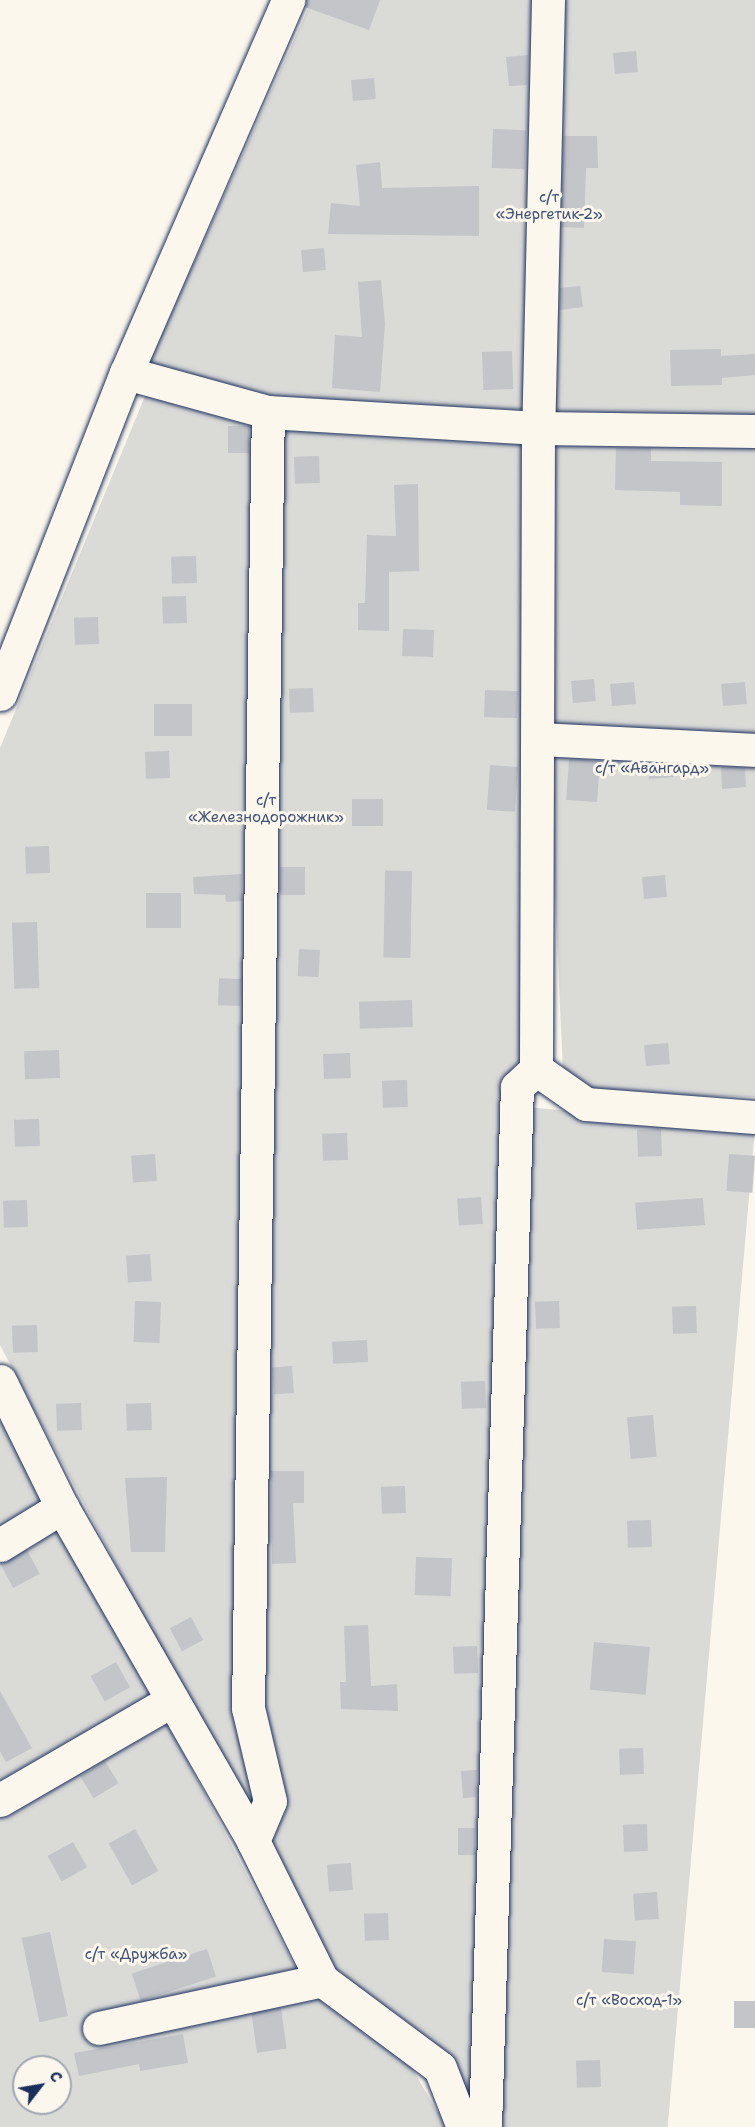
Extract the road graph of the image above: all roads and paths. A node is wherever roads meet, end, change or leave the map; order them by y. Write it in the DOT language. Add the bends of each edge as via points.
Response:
graph roads {
  1 [pos="288,0"];
  2 [pos="548,0"];
  3 [pos="126,373"];
  4 [pos="268,412"];
  5 [pos="538,428"];
  6 [pos="755,431"];
  7 [pos="0,694"];
  8 [pos="541,739"];
  9 [pos="755,750"];
  10 [pos="536,1069"];
  11 [pos="755,1117"];
  12 [pos="0,1381"];
  13 [pos="62,1507"];
  14 [pos="0,1545"];
  15 [pos="171,1701"];
  16 [pos="0,1800"];
  17 [pos="253,1841"];
  18 [pos="322,1980"];
  19 [pos="99,2028"];
  20 [pos="464,2127"];
  21 [pos="485,2127"];
  1 -- 3 [label="street"];
  2 -- 5 [label="street"];
  3 -- 4 [label="street"];
  3 -- 7 [label="street"];
  4 -- 5 [label="street"];
  4 -- 17 [label="street" via="248,1708 270,1801"];
  5 -- 6 [label="street"];
  5 -- 8 [label="street"];
  8 -- 9 [label="street"];
  8 -- 10 [label="street"];
  10 -- 11 [label="street" via="585,1104"];
  10 -- 21 [label="street" via="517,1087"];
  12 -- 13 [label="street"];
  13 -- 14 [label="street"];
  13 -- 15 [label="street"];
  15 -- 16 [label="street"];
  15 -- 17 [label="street"];
  17 -- 18 [label="street"];
  18 -- 19 [label="street"];
  18 -- 20 [label="street" via="440,2068"];
}
